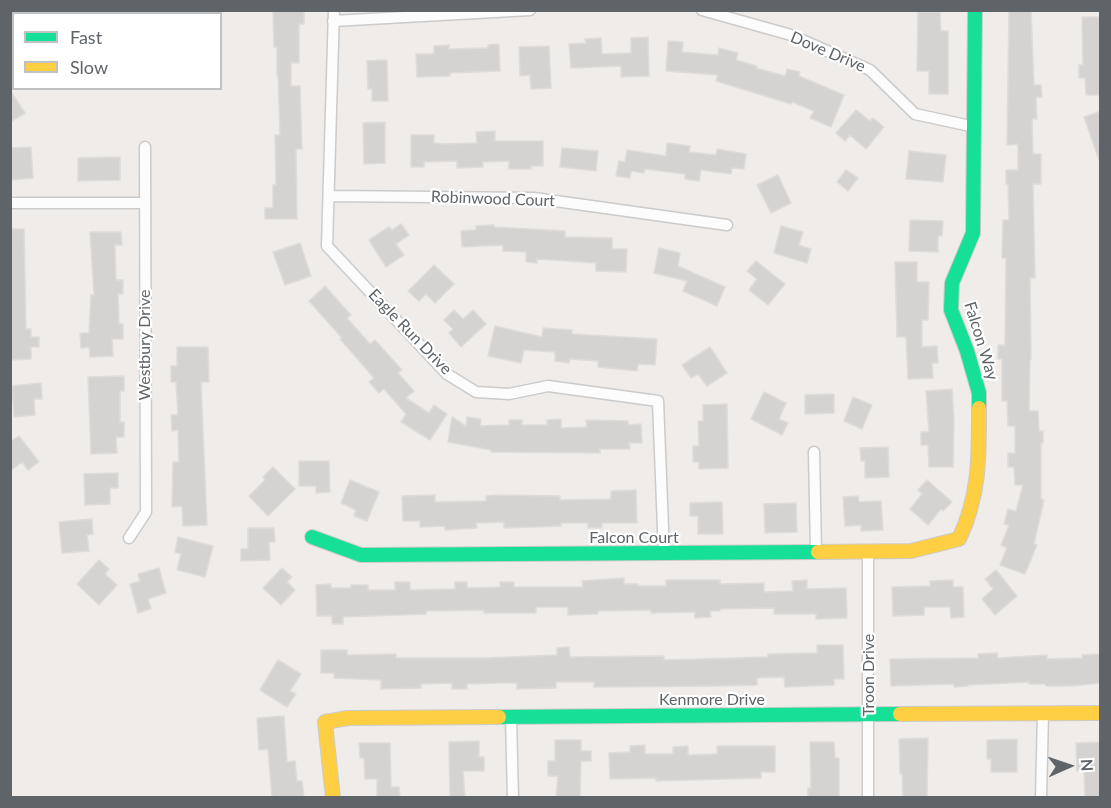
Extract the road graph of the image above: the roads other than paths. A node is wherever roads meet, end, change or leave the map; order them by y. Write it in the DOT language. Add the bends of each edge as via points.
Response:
graph roads {
  1 [pos="530,10"];
  2 [pos="702,10"];
  3 [pos="975,10"];
  4 [pos="334,16"];
  5 [pos="975,127"];
  6 [pos="145,147"];
  7 [pos="329,196"];
  8 [pos="144,202"];
  9 [pos="10,203"];
  10 [pos="727,225"];
  11 [pos="814,452"];
  12 [pos="312,537"];
  13 [pos="129,538"];
  14 [pos="959,539"];
  15 [pos="816,552"];
  16 [pos="868,552"];
  17 [pos="664,554"];
  18 [pos="1101,713"];
  19 [pos="1043,714"];
  20 [pos="868,715"];
  21 [pos="511,718"];
  22 [pos="1041,797"];
  23 [pos="333,798"];
  24 [pos="513,798"];
  25 [pos="868,798"];
  1 -- 4 [label="street"];
  2 -- 5 [label="street, Dove Drive" via="791,35 870,70 915,114"];
  3 -- 5 [label="street, Falcon Way"];
  4 -- 7 [label="street, Eagle Run Drive"];
  5 -- 14 [label="street, Falcon Way" via="973,233 952,283 951,310 979,393 976,491"];
  6 -- 8 [label="street, Westbury Drive"];
  7 -- 10 [label="street, Robinwood Court" via="534,198"];
  7 -- 17 [label="street, Eagle Run Drive" via="327,246 447,374 476,392 509,394 548,386 658,400"];
  8 -- 9 [label="street"];
  8 -- 13 [label="street, Westbury Drive" via="146,512"];
  11 -- 15 [label="street"];
  12 -- 17 [label="street, Falcon Court" via="361,555"];
  14 -- 16 [label="street, Falcon Court" via="911,551"];
  15 -- 16 [label="street, Falcon Court"];
  15 -- 17 [label="street, Falcon Court"];
  16 -- 20 [label="street, Troon Drive"];
  18 -- 19 [label="street, Kenmore Drive"];
  19 -- 20 [label="street, Kenmore Drive"];
  19 -- 22 [label="street"];
  20 -- 21 [label="street, Kenmore Drive"];
  20 -- 25 [label="street, Troon Drive"];
  21 -- 23 [label="street, Kenmore Drive" via="348,718 325,722"];
  21 -- 24 [label="street"];
}
